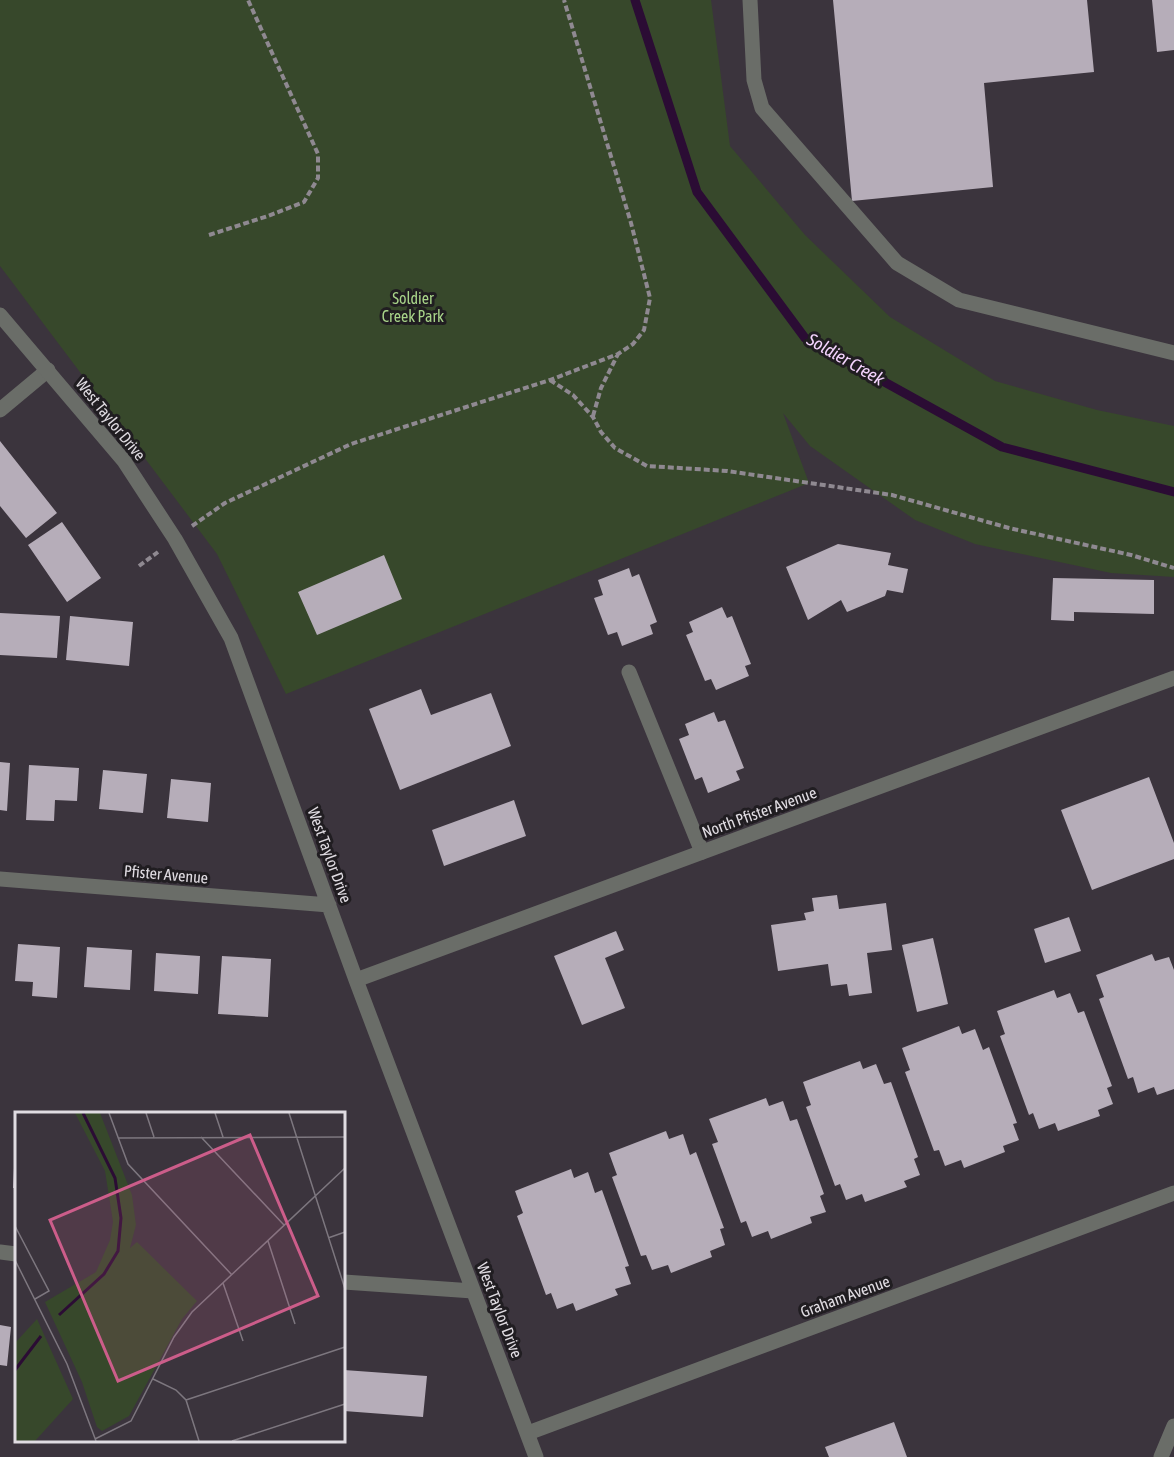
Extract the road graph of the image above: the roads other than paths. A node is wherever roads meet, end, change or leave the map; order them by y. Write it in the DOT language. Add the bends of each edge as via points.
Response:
graph roads {
  1 [pos="750,0"];
  2 [pos="0,315"];
  3 [pos="1174,353"];
  4 [pos="48,370"];
  5 [pos="0,410"];
  6 [pos="629,672"];
  7 [pos="1174,678"];
  8 [pos="702,852"];
  9 [pos="0,879"];
  10 [pos="329,905"];
  11 [pos="356,980"];
  12 [pos="1174,1193"];
  13 [pos="0,1252"];
  14 [pos="15,1254"];
  15 [pos="345,1282"];
  16 [pos="473,1291"];
  17 [pos="1174,1426"];
  18 [pos="528,1433"];
  19 [pos="536,1457"];
  20 [pos="1161,1457"];
  1 -- 3 [label="street" via="754,80 762,108 897,263 959,300"];
  2 -- 4 [label="street, West Taylor Drive"];
  4 -- 5 [label="street"];
  4 -- 10 [label="street, West Taylor Drive" via="124,461 175,539 231,638"];
  6 -- 8 [label="street"];
  7 -- 8 [label="street, North Pfister Avenue"];
  8 -- 11 [label="street, North Pfister Avenue"];
  9 -- 10 [label="street, Pfister Avenue"];
  10 -- 11 [label="street, West Taylor Drive"];
  11 -- 16 [label="street, West Taylor Drive"];
  12 -- 18 [label="street, Graham Avenue"];
  13 -- 14 [label="street"];
  15 -- 16 [label="street"];
  16 -- 18 [label="street, West Taylor Drive"];
  17 -- 20 [label="street"];
  18 -- 19 [label="street, West Taylor Drive"];
}
